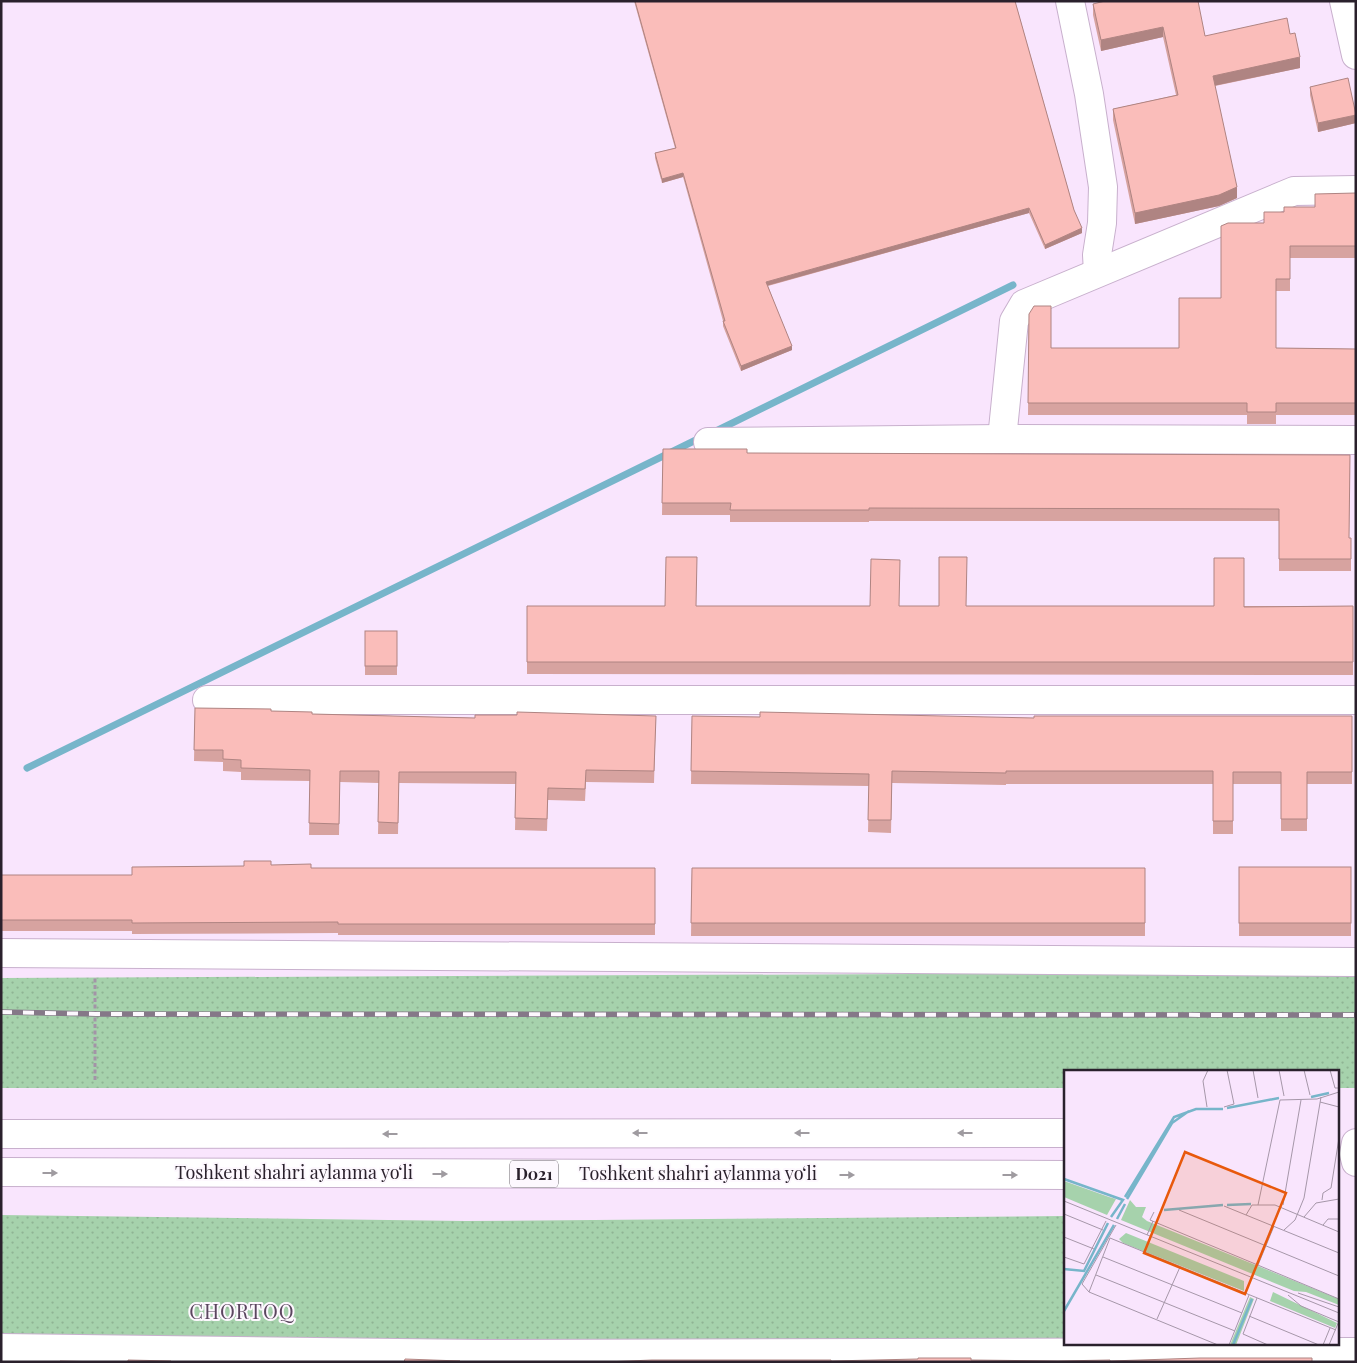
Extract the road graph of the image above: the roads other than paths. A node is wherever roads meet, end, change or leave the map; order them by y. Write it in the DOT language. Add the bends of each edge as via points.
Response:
graph roads {
  1 [pos="1070,1"];
  2 [pos="1344,1"];
  3 [pos="1356,55"];
  4 [pos="1356,190"];
  5 [pos="1098,272"];
  6 [pos="1002,439"];
  7 [pos="1356,440"];
  8 [pos="708,442"];
  9 [pos="207,700"];
  10 [pos="1356,700"];
  11 [pos="1,953"];
  12 [pos="1356,962"];
  13 [pos="1064,1133"];
  14 [pos="1340,1133"];
  15 [pos="1356,1133"];
  16 [pos="1,1134"];
  17 [pos="1356,1143"];
  18 [pos="1356,1162"];
  19 [pos="1,1172"];
  20 [pos="1064,1175"];
  21 [pos="1340,1176"];
  22 [pos="1356,1176"];
  23 [pos="1,1348"];
  24 [pos="1356,1352"];
  25 [pos="479,1358"];
  1 -- 5 [label="main road" via="1103,187"];
  2 -- 3 [label="main road"];
  4 -- 5 [label="main road" via="1294,191"];
  5 -- 6 [label="main road" via="1024,304 1014,321"];
  6 -- 7 [label="main road"];
  6 -- 8 [label="main road"];
  9 -- 10 [label="main road"];
  11 -- 12 [label="main road"];
  13 -- 16 [label="main road, one-way"];
  14 -- 15 [label="main road"];
  17 -- 18 [label="main road"];
  19 -- 20 [label="main road, Toshkent shahri aylanma yoʻli / D021, one-way"];
  21 -- 22 [label="main road"];
  23 -- 25 [label="main road"];
  24 -- 25 [label="main road"];
}
